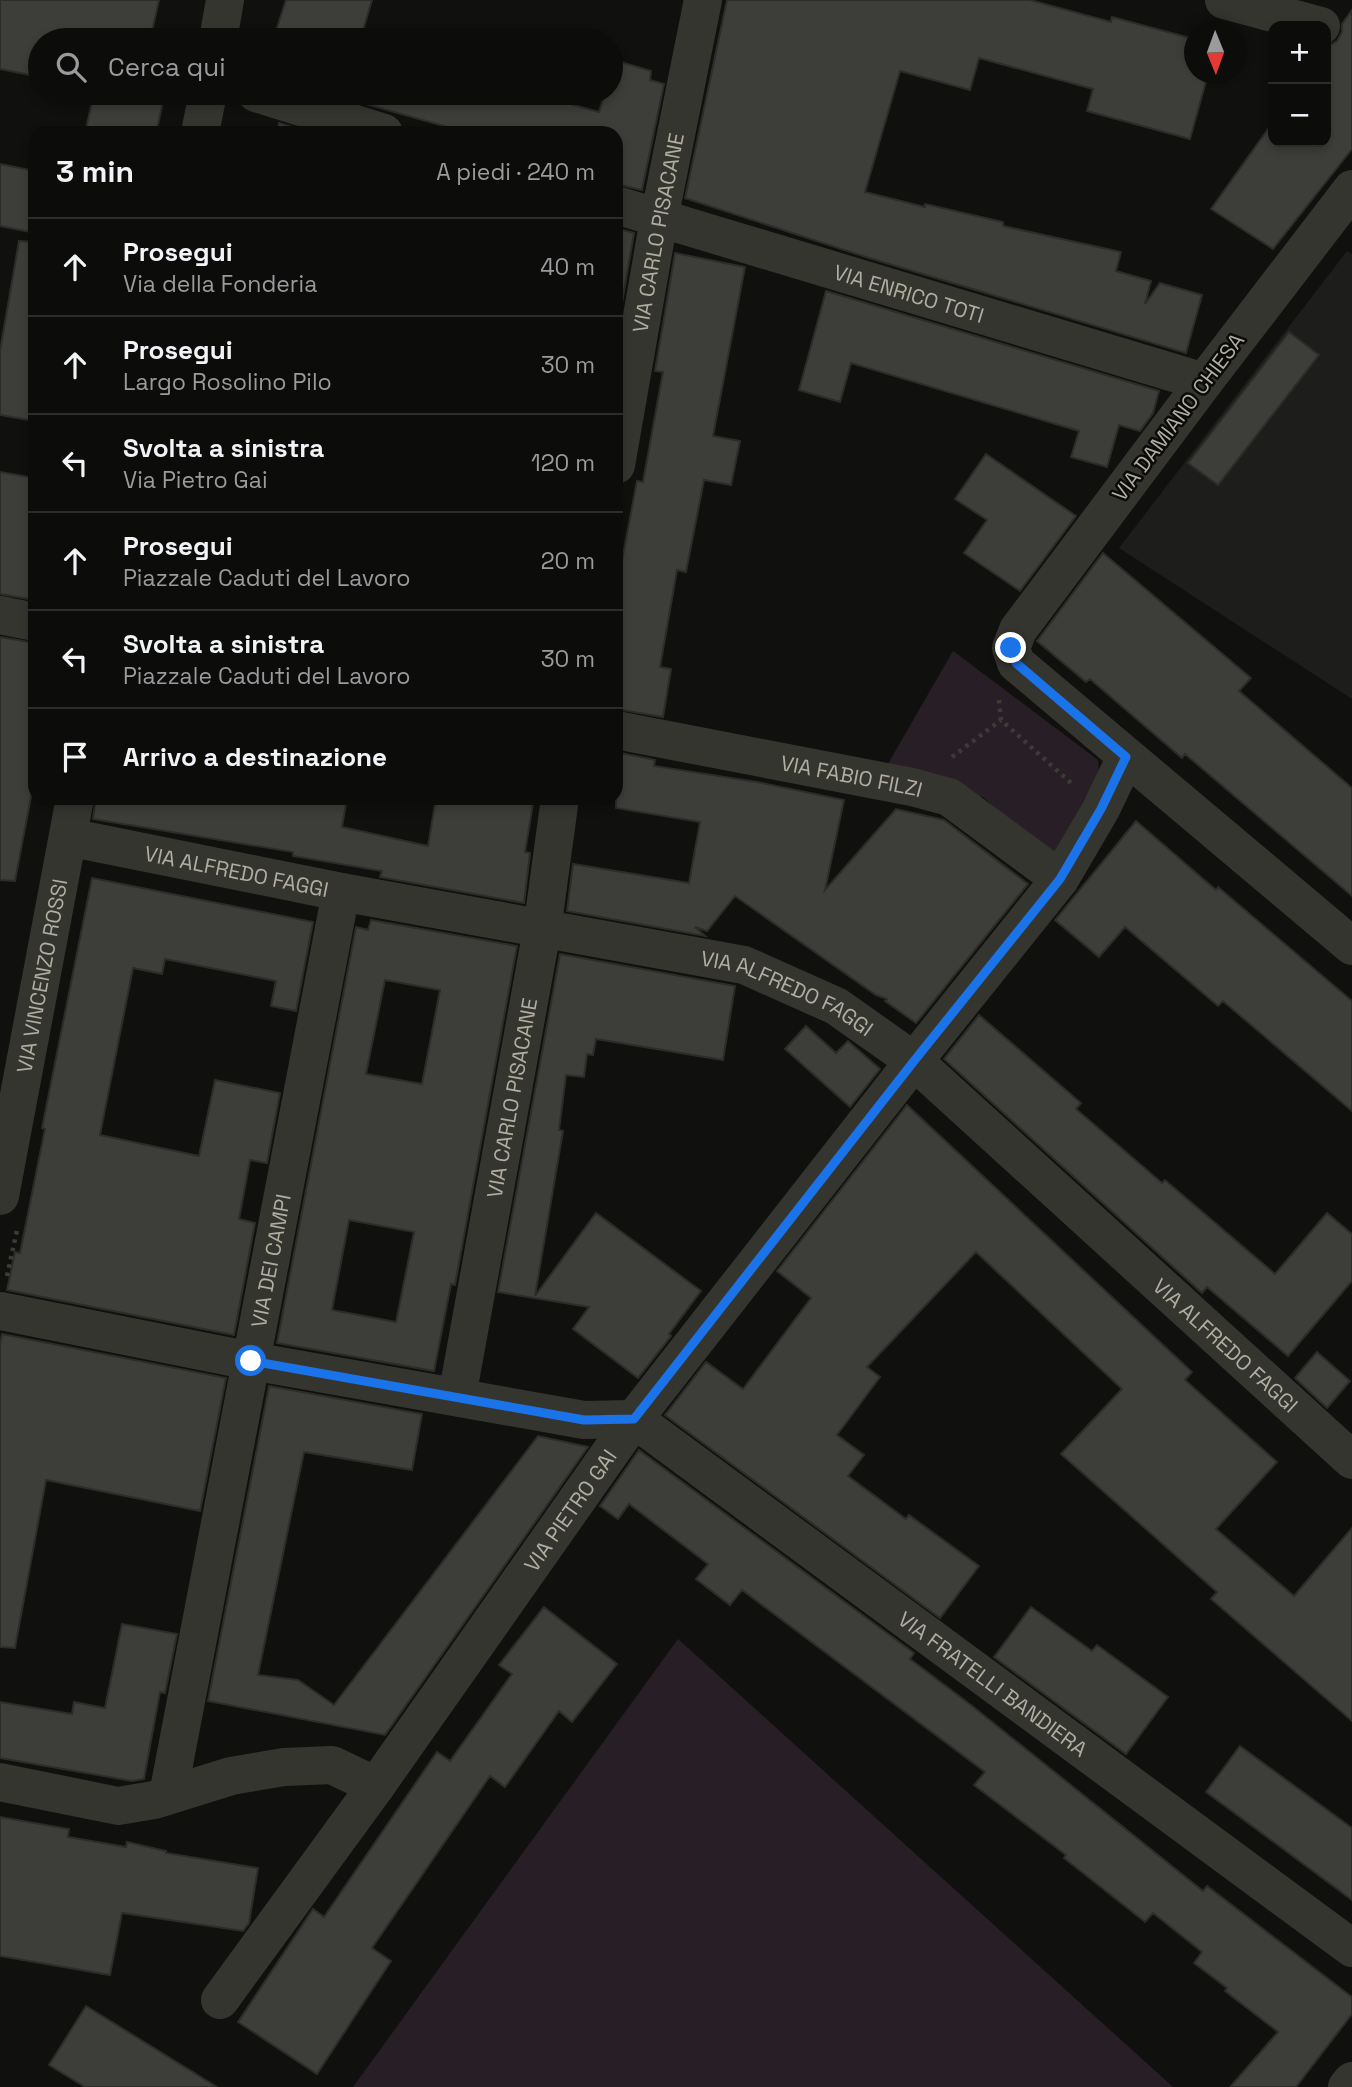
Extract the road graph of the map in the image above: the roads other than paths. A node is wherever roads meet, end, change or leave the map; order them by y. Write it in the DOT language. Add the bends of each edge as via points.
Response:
graph roads {
  1 [pos="225,0"];
  2 [pos="703,0"];
  3 [pos="1224,0"];
  4 [pos="1302,21"];
  5 [pos="220,28"];
  6 [pos="1331,29"];
  7 [pos="1352,35"];
  8 [pos="206,105"];
  9 [pos="294,105"];
  10 [pos="201,126"];
  11 [pos="362,126"];
  12 [pos="1348,201"];
  13 [pos="623,207"];
  14 [pos="659,219"];
  15 [pos="1204,382"];
  16 [pos="623,425"];
  17 [pos="0,615"];
  18 [pos="28,621"];
  19 [pos="623,731"];
  20 [pos="1126,757"];
  21 [pos="74,805"];
  22 [pos="559,805"];
  23 [pos="68,837"];
  24 [pos="1060,879"];
  25 [pos="341,892"];
  26 [pos="542,930"];
  27 [pos="1352,946"];
  28 [pos="914,1061"];
  29 [pos="0,1196"];
  30 [pos="0,1311"];
  31 [pos="251,1361"];
  32 [pos="457,1397"];
  33 [pos="634,1419"];
  34 [pos="1352,1460"];
  35 [pos="0,1782"];
  36 [pos="376,1786"];
  37 [pos="167,1796"];
  38 [pos="1352,1948"];
  39 [pos="220,2000"];
  40 [pos="1352,2081"];
  41 [pos="1347,2087"];
  1 -- 5 [label="street"];
  2 -- 14 [label="street, VIA CARLO PISACANE"];
  3 -- 4 [label="street"];
  6 -- 7 [label="street"];
  8 -- 10 [label="street"];
  9 -- 11 [label="street"];
  12 -- 15 [label="street, VIA DAMIANO CHIESA"];
  13 -- 14 [label="street, VIA ENRICO TOTI"];
  14 -- 15 [label="street, VIA ENRICO TOTI"];
  14 -- 16 [label="street, VIA CARLO PISACANE"];
  15 -- 20 [label="street, VIA DAMIANO CHIESA" via="1018,630 1011,648 1016,663"];
  17 -- 18 [label="street"];
  19 -- 24 [label="street, VIA FABIO FILZI" via="949,797"];
  20 -- 24 [label="street, VIA PIETRO GAI"];
  20 -- 27 [label="street"];
  21 -- 23 [label="street, VIA VINCENZO ROSSI"];
  22 -- 26 [label="street, VIA CARLO PISACANE"];
  23 -- 25 [label="street, VIA ALFREDO FAGGI"];
  23 -- 29 [label="street, VIA VINCENZO ROSSI"];
  24 -- 28 [label="street, VIA PIETRO GAI"];
  25 -- 26 [label="street, VIA ALFREDO FAGGI"];
  25 -- 31 [label="street, VIA DEI CAMPI"];
  26 -- 28 [label="street, VIA ALFREDO FAGGI" via="744,965 836,1006"];
  26 -- 32 [label="street, VIA CARLO PISACANE"];
  28 -- 33 [label="street, VIA PIETRO GAI"];
  28 -- 34 [label="street, VIA ALFREDO FAGGI"];
  30 -- 31 [label="street"];
  31 -- 32 [label="street"];
  31 -- 37 [label="street, VIA DEI CAMPI"];
  32 -- 33 [label="street" via="584,1420"];
  33 -- 36 [label="street, VIA PIETRO GAI"];
  33 -- 38 [label="street, VIA FRATELLI BANDIERA"];
  35 -- 37 [label="street" via="118,1806"];
  36 -- 37 [label="street" via="332,1765 231,1776"];
  36 -- 39 [label="street, VIA PIETRO GAI"];
  40 -- 41 [label="street"];
}
